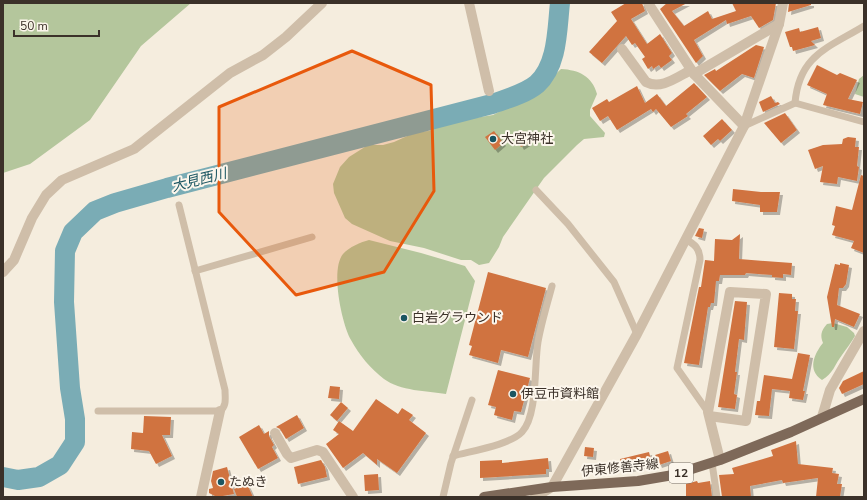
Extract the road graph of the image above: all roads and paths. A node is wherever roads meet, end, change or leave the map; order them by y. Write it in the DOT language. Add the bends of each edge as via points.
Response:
graph roads {
  1 [pos="322,3"];
  2 [pos="468,3"];
  3 [pos="648,3"];
  4 [pos="783,3"];
  5 [pos="779,24"];
  6 [pos="864,26"];
  7 [pos="622,49"];
  8 [pos="692,72"];
  9 [pos="489,91"];
  10 [pos="795,103"];
  11 [pos="864,122"];
  12 [pos="744,126"];
  13 [pos="536,190"];
  14 [pos="179,205"];
  15 [pos="312,236"];
  16 [pos="685,239"];
  17 [pos="195,271"];
  18 [pos="3,272"];
  19 [pos="552,286"];
  20 [pos="864,331"];
  21 [pos="636,334"];
  22 [pos="864,399"];
  23 [pos="472,400"];
  24 [pos="98,411"];
  25 [pos="220,411"];
  26 [pos="709,414"];
  27 [pos="822,417"];
  28 [pos="275,433"];
  29 [pos="454,456"];
  30 [pos="716,462"];
  31 [pos="552,487"];
  32 [pos="201,497"];
  33 [pos="353,497"];
  34 [pos="443,497"];
  35 [pos="484,497"];
  36 [pos="535,497"];
  37 [pos="717,497"];
  1 -- 18 [label="street" via="286,37 262,55 230,73 134,148 62,180 46,194 32,218 14,260"];
  2 -- 9 [label="street"];
  3 -- 8 [label="street"];
  4 -- 5 [label="street"];
  5 -- 8 [label="street"];
  5 -- 12 [label="street"];
  6 -- 10 [label="lane" via="833,43 812,60 798,80"];
  7 -- 8 [label="street" via="646,82 651,85 660,85"];
  8 -- 12 [label="street"];
  10 -- 11 [label="lane"];
  10 -- 12 [label="lane"];
  12 -- 16 [label="street"];
  13 -- 21 [label="lane" via="568,224 614,282"];
  14 -- 17 [label="lane"];
  15 -- 17 [label="lane"];
  16 -- 21 [label="street"];
  16 -- 26 [label="lane" via="700,252 700,260 677,368"];
  17 -- 25 [label="lane" via="225,390 226,402"];
  19 -- 29 [label="lane" via="538,342 533,404 523,432 507,441"];
  20 -- 27 [label="street" via="830,390"];
  21 -- 31 [label="street"];
  22 -- 27 [label="main road, 伊東修善寺線 / 12"];
  23 -- 29 [label="lane"];
  24 -- 25 [label="lane"];
  25 -- 32 [label="street"];
  26 -- 26 [label="street" via="730,292 766,294 746,421"];
  26 -- 30 [label="street"];
  27 -- 30 [label="main road, 伊東修善寺線 / 12"];
  28 -- 33 [label="street" via="291,458 317,450 323,452"];
  29 -- 34 [label="lane"];
  30 -- 31 [label="main road, 伊東修善寺線 / 12" via="673,475 638,481"];
  30 -- 37 [label="lane"];
  31 -- 35 [label="main road, 伊東修善寺線 / 12"];
  31 -- 36 [label="street"];
}
